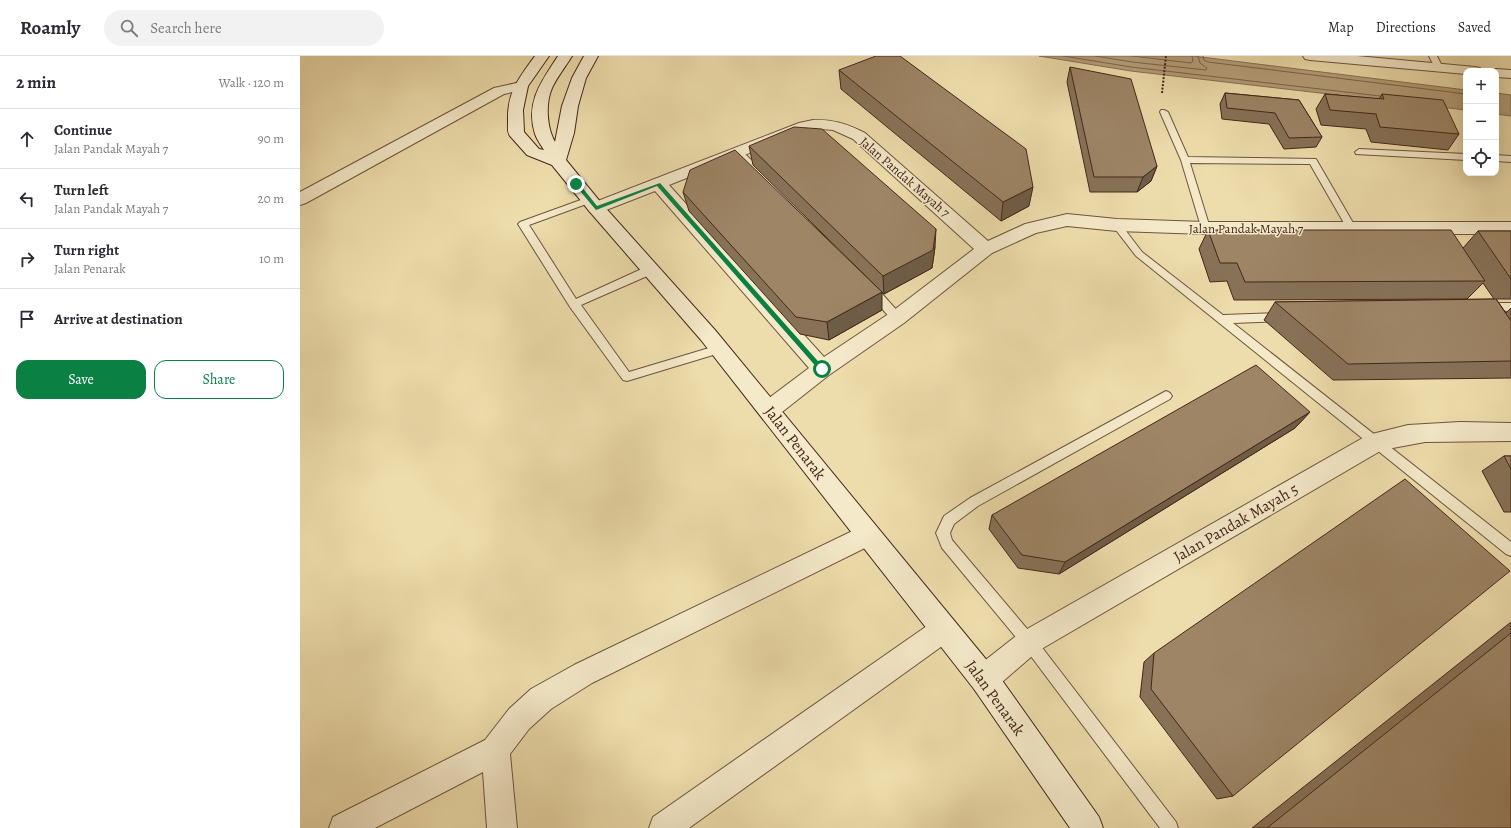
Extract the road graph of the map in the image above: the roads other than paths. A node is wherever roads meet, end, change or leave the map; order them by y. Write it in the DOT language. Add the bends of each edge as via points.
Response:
graph roads {
  1 [pos="542,56"];
  2 [pos="565,56"];
  3 [pos="590,56"];
  4 [pos="1310,56"];
  5 [pos="1436,62"];
  6 [pos="1463,68"];
  7 [pos="1499,73"];
  8 [pos="1511,74"];
  9 [pos="521,86"];
  10 [pos="1164,112"];
  11 [pos="738,152"];
  12 [pos="1359,152"];
  13 [pos="1463,157"];
  14 [pos="1499,158"];
  15 [pos="1511,158"];
  16 [pos="1185,160"];
  17 [pos="558,161"];
  18 [pos="658,184"];
  19 [pos="300,199"];
  20 [pos="593,204"];
  21 [pos="1117,225"];
  22 [pos="813,226"];
  23 [pos="1205,228"];
  24 [pos="1351,228"];
  25 [pos="1511,228"];
  26 [pos="986,249"];
  27 [pos="650,270"];
  28 [pos="865,284"];
  29 [pos="574,304"];
  30 [pos="1511,307"];
  31 [pos="1293,316"];
  32 [pos="897,318"];
  33 [pos="1222,320"];
  34 [pos="1484,320"];
  35 [pos="719,349"];
  36 [pos="822,369"];
  37 [pos="1166,396"];
  38 [pos="769,410"];
  39 [pos="1511,432"];
  40 [pos="1376,442"];
  41 [pos="867,535"];
  42 [pos="1511,550"];
  43 [pos="944,630"];
  44 [pos="1029,642"];
  45 [pos="984,679"];
  46 [pos="495,750"];
  47 [pos="344,828"];
  48 [pos="502,828"];
  49 [pos="664,828"];
  50 [pos="1088,828"];
  51 [pos="1170,828"];
  1 -- 9 [label="street"];
  2 -- 17 [label="street, Jalan Penarak" via="549,79 540,111 543,134"];
  3 -- 17 [label="street" via="579,78 570,106 566,134"];
  4 -- 5 [label="street"];
  5 -- 6 [label="street"];
  7 -- 8 [label="street"];
  9 -- 17 [label="street" via="515,110 516,134 533,152"];
  9 -- 19 [label="street" via="499,91"];
  10 -- 16 [label="lane"];
  11 -- 18 [label="street, Jalan Pandak Mayah 7"];
  11 -- 22 [label="lane"];
  11 -- 26 [label="street, Jalan Pandak Mayah 7" via="804,126 828,124 841,127 859,136"];
  12 -- 13 [label="lane"];
  14 -- 15 [label="lane"];
  16 -- 23 [label="lane"];
  16 -- 24 [label="lane" via="1313,162"];
  17 -- 20 [label="street, Jalan Penarak"];
  18 -- 20 [label="street, Jalan Pandak Mayah 7"];
  18 -- 36 [label="street"];
  20 -- 27 [label="street, Jalan Penarak"];
  20 -- 29 [label="lane" via="523,224"];
  21 -- 23 [label="street, Jalan Pandak Mayah 7"];
  21 -- 26 [label="street, Jalan Pandak Mayah 7" via="1067,220 1031,228"];
  21 -- 33 [label="lane" via="1139,254"];
  23 -- 24 [label="street, Jalan Pandak Mayah 7"];
  24 -- 25 [label="street, Jalan Pandak Mayah 7" via="1430,235"];
  26 -- 32 [label="street, Jalan Pandak Mayah 7"];
  27 -- 29 [label="lane"];
  27 -- 35 [label="street, Jalan Penarak"];
  28 -- 32 [label="lane"];
  29 -- 35 [label="lane" via="627,377"];
  30 -- 34 [label="lane" via="1476,307"];
  31 -- 33 [label="lane"];
  32 -- 36 [label="street, Jalan Pandak Mayah 7"];
  33 -- 40 [label="lane"];
  35 -- 38 [label="street, Jalan Penarak"];
  36 -- 38 [label="street, Jalan Pandak Mayah 7"];
  37 -- 44 [label="lane" via="974,502 948,520 943,533 947,544"];
  38 -- 41 [label="street, Jalan Penarak"];
  39 -- 40 [label="street, Jalan Pandak Mayah 5" via="1414,433"];
  40 -- 42 [label="lane"];
  40 -- 44 [label="street, Jalan Pandak Mayah 5"];
  41 -- 43 [label="street, Jalan Penarak"];
  41 -- 46 [label="street" via="583,674 541,699 519,719"];
  43 -- 45 [label="street, Jalan Penarak"];
  43 -- 49 [label="street"];
  44 -- 45 [label="street, Jalan Pandak Mayah 5"];
  44 -- 51 [label="lane"];
  45 -- 50 [label="street, Jalan Penarak"];
  46 -- 47 [label="street"];
  46 -- 48 [label="street"];
}
